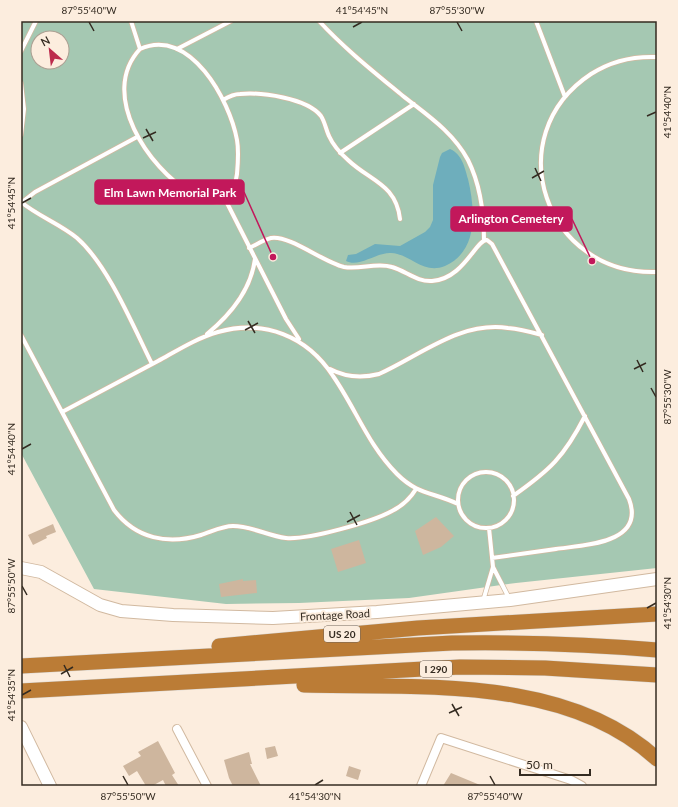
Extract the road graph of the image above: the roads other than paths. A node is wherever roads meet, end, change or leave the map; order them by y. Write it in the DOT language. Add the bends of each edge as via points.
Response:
graph roads {
  1 [pos="36,21"];
  2 [pos="131,21"];
  3 [pos="231,21"];
  4 [pos="319,21"];
  5 [pos="536,21"];
  6 [pos="140,49"];
  7 [pos="177,49"];
  8 [pos="21,51"];
  9 [pos="657,57"];
  10 [pos="21,83"];
  11 [pos="565,97"];
  12 [pos="223,100"];
  13 [pos="414,104"];
  14 [pos="21,134"];
  15 [pos="137,137"];
  16 [pos="340,153"];
  17 [pos="226,201"];
  18 [pos="21,202"];
  19 [pos="400,219"];
  20 [pos="484,240"];
  21 [pos="249,248"];
  22 [pos="255,259"];
  23 [pos="657,272"];
  24 [pos="21,335"];
  25 [pos="542,336"];
  26 [pos="203,337"];
  27 [pos="300,341"];
  28 [pos="152,364"];
  29 [pos="328,368"];
  30 [pos="62,412"];
  31 [pos="585,416"];
  32 [pos="416,489"];
  33 [pos="513,496"];
  34 [pos="458,504"];
  35 [pos="489,528"];
  36 [pos="492,558"];
  37 [pos="493,567"];
  38 [pos="21,568"];
  39 [pos="657,579"];
  40 [pos="510,600"];
  41 [pos="482,602"];
  42 [pos="657,614"];
  43 [pos="657,650"];
  44 [pos="24,666"];
  45 [pos="657,675"];
  46 [pos="215,682"];
  47 [pos="21,691"];
  48 [pos="21,727"];
  49 [pos="176,728"];
  50 [pos="657,759"];
  51 [pos="570,783"];
  52 [pos="50,786"];
  53 [pos="207,786"];
  54 [pos="421,786"];
  55 [pos="582,786"];
  1 -- 8 [label="lane"];
  2 -- 6 [label="lane"];
  3 -- 7 [label="lane"];
  4 -- 13 [label="lane" via="357,59"];
  5 -- 11 [label="lane"];
  6 -- 7 [label="lane" via="160,46"];
  6 -- 15 [label="lane" via="130,65 125,92"];
  7 -- 12 [label="lane" via="200,65"];
  9 -- 11 [label="lane" via="644,56 622,60 601,68 580,81"];
  10 -- 14 [label="lane" via="24,109"];
  11 -- 23 [label="lane" via="552,117 544,138 541,158 547,200 557,223 574,243 596,259 620,269 642,273"];
  12 -- 16 [label="lane" via="239,94 266,95 311,108 322,117 329,137"];
  12 -- 17 [label="lane" via="233,125 238,156 235,184"];
  13 -- 16 [label="lane"];
  13 -- 20 [label="lane" via="438,123 468,160 482,204"];
  15 -- 17 [label="lane" via="155,163 178,185 212,202"];
  15 -- 18 [label="lane"];
  16 -- 19 [label="lane" via="390,192 395,199"];
  17 -- 21 [label="lane"];
  18 -- 28 [label="lane" via="67,230 93,255 106,274"];
  20 -- 21 [label="lane" via="478,244 459,270 445,279 432,281 419,279 387,266 352,268 337,265 290,242 276,238"];
  20 -- 25 [label="lane" via="492,244"];
  21 -- 22 [label="lane"];
  22 -- 26 [label="lane" via="254,269 244,292 227,316"];
  22 -- 27 [label="lane"];
  24 -- 30 [label="lane"];
  25 -- 29 [label="lane" via="507,327 480,328 449,338 379,374 347,375"];
  25 -- 31 [label="lane"];
  26 -- 27 [label="lane" via="234,329 263,328"];
  26 -- 28 [label="lane"];
  27 -- 29 [label="lane"];
  28 -- 30 [label="lane"];
  29 -- 32 [label="lane" via="377,451"];
  30 -- 32 [label="lane" via="119,517 136,531 160,539 178,540 230,526 286,538 312,536 392,512 409,500"];
  31 -- 33 [label="lane" via="559,459"];
  31 -- 36 [label="lane" via="632,506 627,526 616,537 602,542"];
  32 -- 34 [label="lane"];
  33 -- 34 [label="lane" via="509,485 501,477 485,473 474,476 464,483"];
  33 -- 35 [label="lane" via="513,506 508,516 501,524"];
  34 -- 35 [label="lane" via="467,520 478,527"];
  35 -- 36 [label="lane"];
  36 -- 37 [label="lane"];
  37 -- 40 [label="lane"];
  37 -- 41 [label="lane"];
  38 -- 41 [label="street, Frontage Road" via="41,572 100,605 140,613 273,618"];
  39 -- 40 [label="street, Frontage Road"];
  40 -- 41 [label="street, Frontage Road"];
  42 -- 44 [label="highway, US 20" via="306,637"];
  43 -- 44 [label="highway" via="523,642 452,643"];
  45 -- 46 [label="highway, I 290" via="545,668 460,667"];
  46 -- 47 [label="highway, I 290"];
  46 -- 50 [label="highway" via="432,687 501,693 557,706 590,717 618,731"];
  48 -- 52 [label="street"];
  49 -- 53 [label="street"];
  51 -- 54 [label="street" via="441,738"];
  51 -- 55 [label="street"];
}
